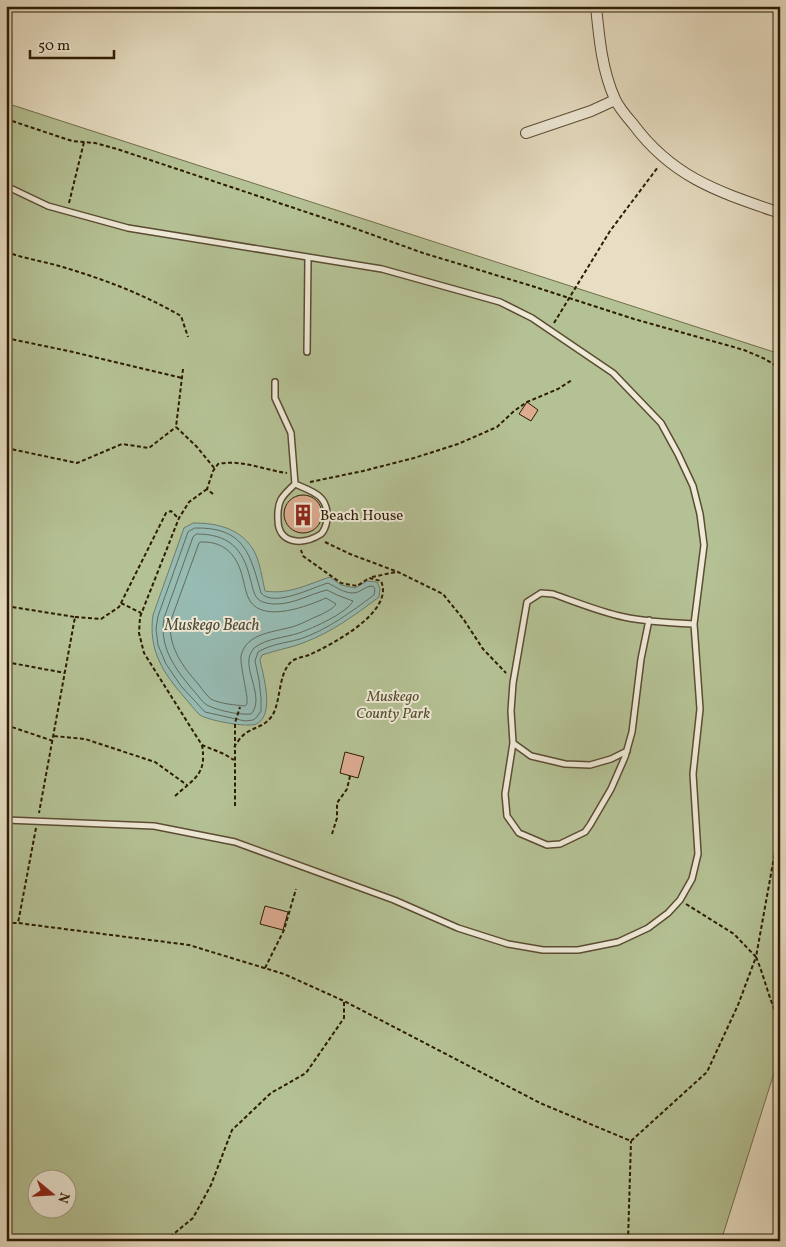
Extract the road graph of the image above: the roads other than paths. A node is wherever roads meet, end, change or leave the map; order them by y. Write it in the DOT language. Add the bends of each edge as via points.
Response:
graph roads {
  1 [pos="596,6"];
  2 [pos="615,100"];
  3 [pos="526,133"];
  4 [pos="6,186"];
  5 [pos="780,213"];
  6 [pos="308,258"];
  7 [pos="307,352"];
  8 [pos="275,382"];
  9 [pos="295,484"];
  10 [pos="650,620"];
  11 [pos="694,624"];
  12 [pos="512,743"];
  13 [pos="627,751"];
  14 [pos="6,820"];
  1 -- 2 [label="street" via="605,68"];
  2 -- 3 [label="street"];
  2 -- 5 [label="street" via="642,137 664,159 711,188"];
  4 -- 6 [label="lane" via="48,206 128,228"];
  6 -- 7 [label="lane"];
  6 -- 11 [label="lane" via="382,269 500,302 532,318 613,373 661,423 693,486 704,545"];
  8 -- 9 [label="lane" via="275,398 291,433"];
  9 -- 9 [label="lane" via="278,503 280,534 287,539 298,540 321,534 326,528 327,508 312,491"];
  10 -- 11 [label="lane"];
  10 -- 12 [label="lane" via="624,617 553,594 541,593 527,602 513,683"];
  10 -- 13 [label="lane"];
  11 -- 14 [label="lane" via="700,709 693,774 698,854 692,879 680,900 648,928 618,942 578,950 543,950 508,944 458,928 394,900 235,842 154,826"];
  12 -- 13 [label="lane" via="531,756 564,764 590,765"];
  12 -- 13 [label="lane" via="505,794 507,816 519,833 547,845 560,844 585,832 611,789"];
}
